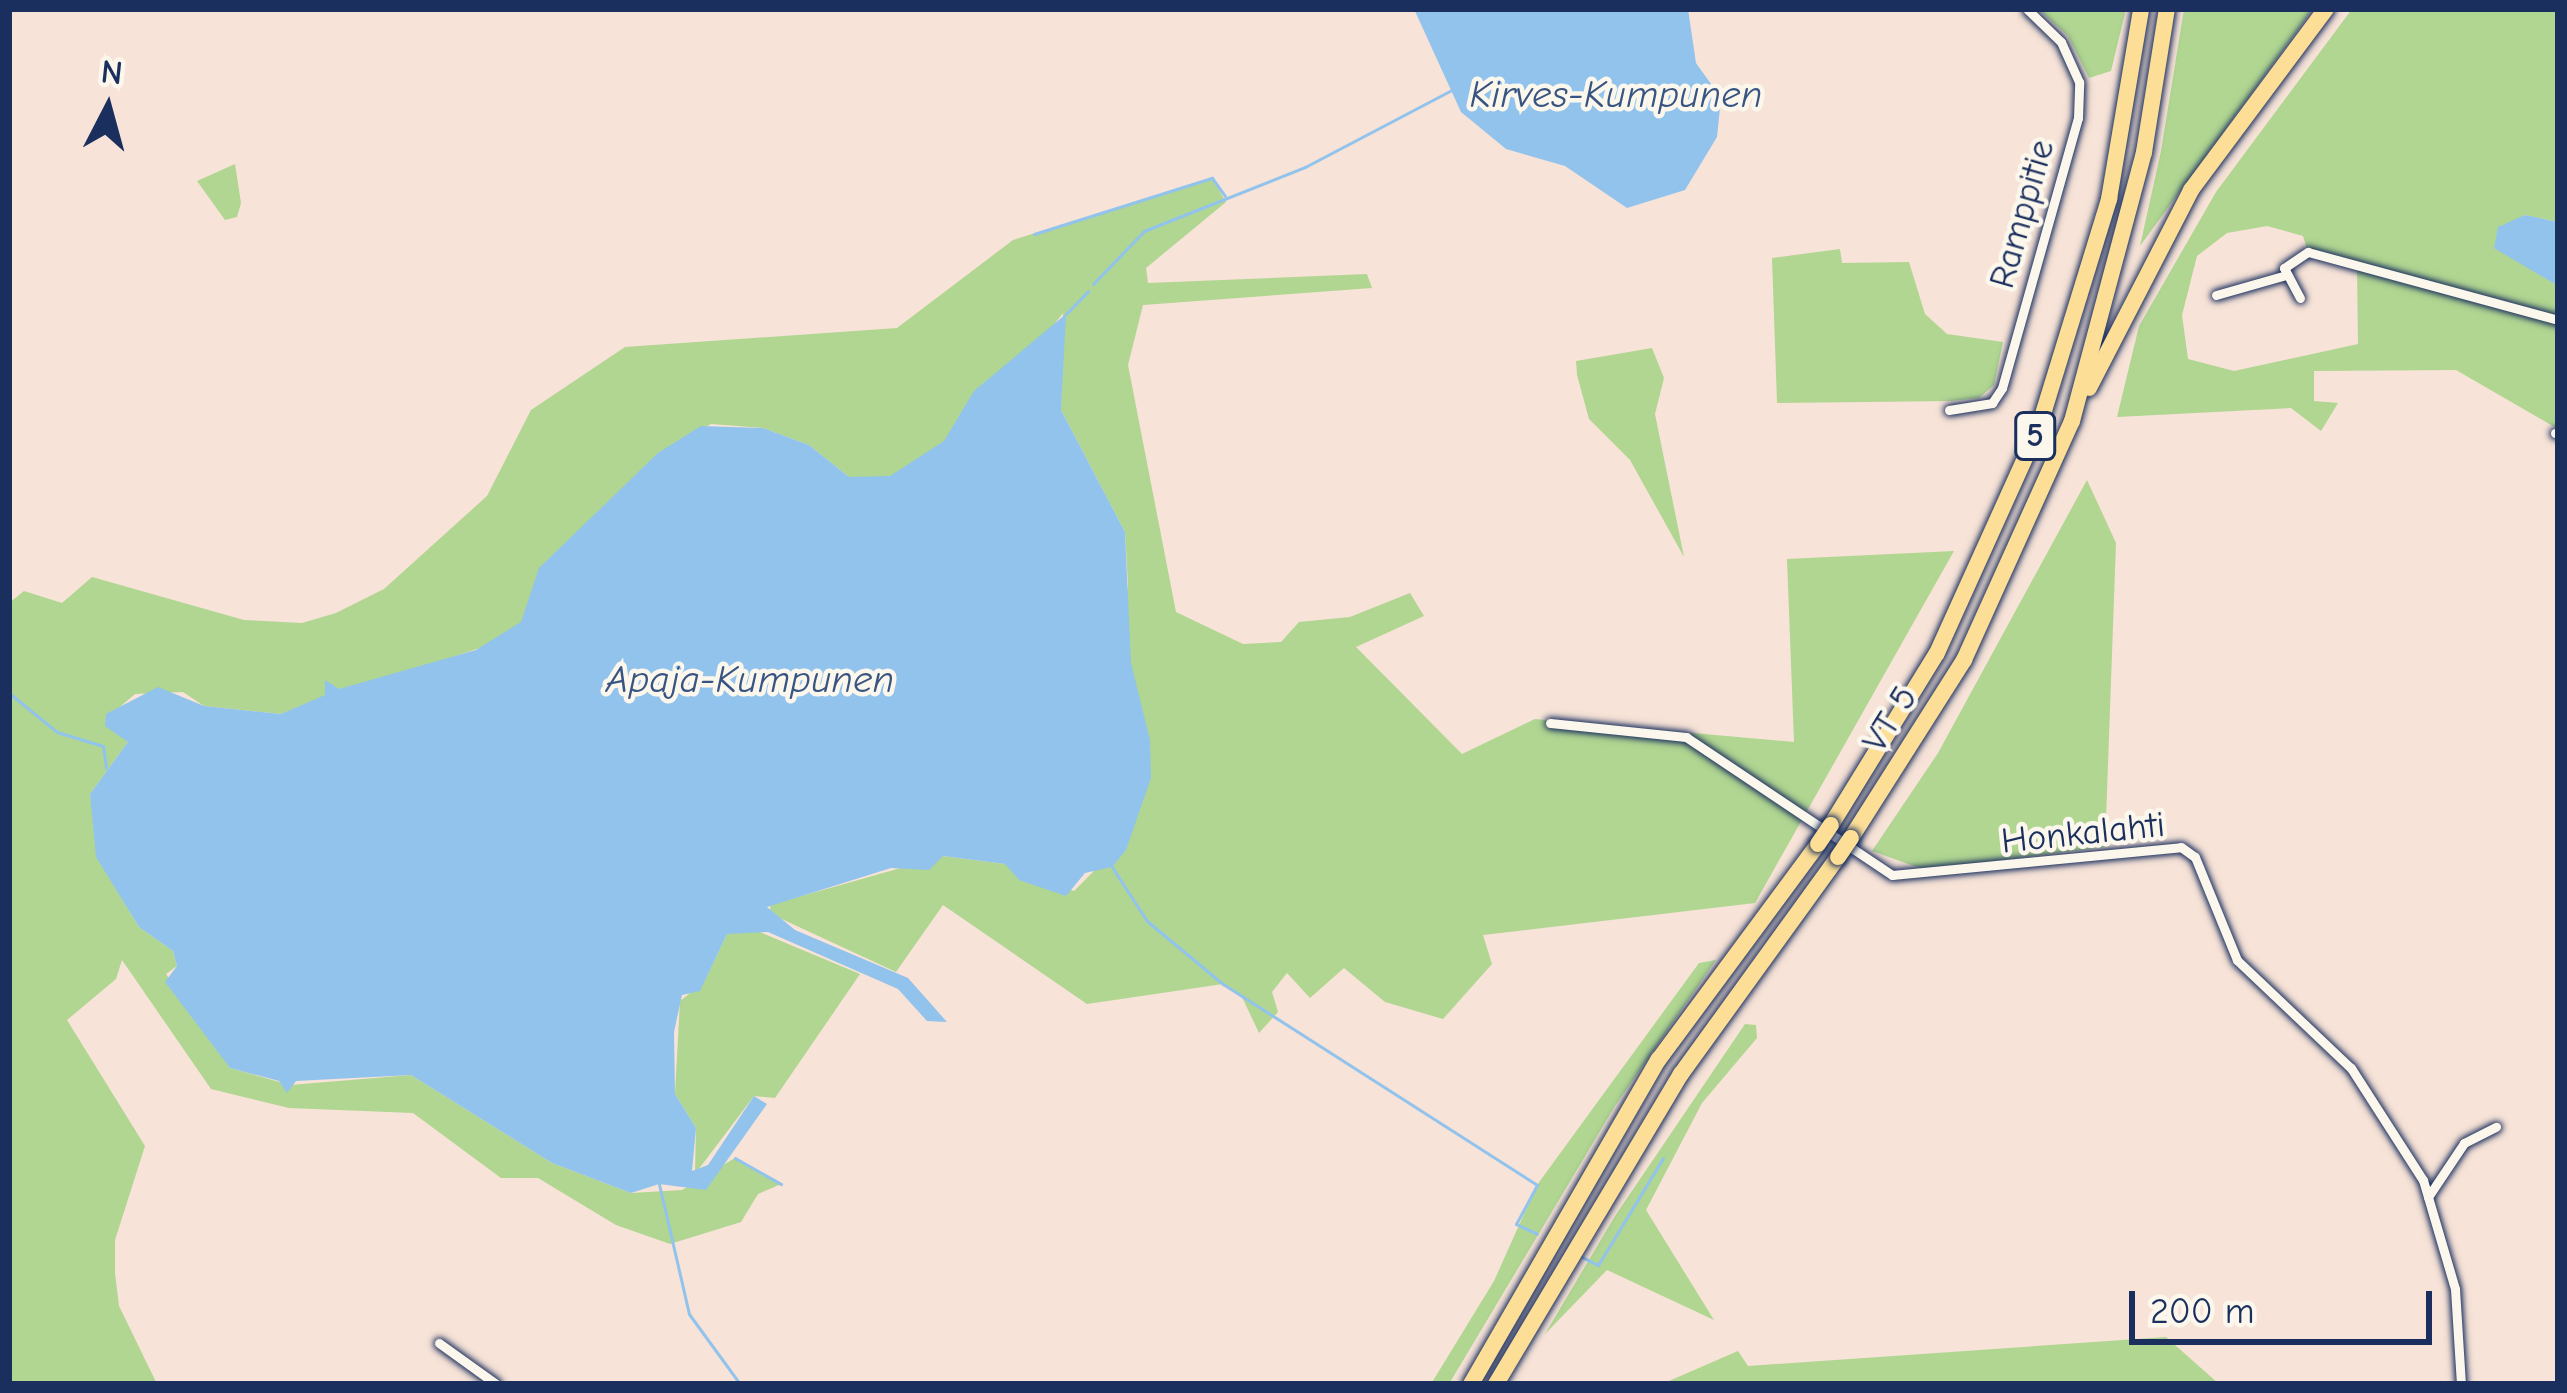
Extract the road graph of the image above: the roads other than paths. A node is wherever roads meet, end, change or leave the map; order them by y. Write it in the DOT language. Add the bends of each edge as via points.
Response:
graph roads {
  1 [pos="2027,9"];
  2 [pos="2141,9"];
  3 [pos="2167,9"];
  4 [pos="2326,9"];
  5 [pos="2286,275"];
  6 [pos="2216,295"];
  7 [pos="2300,298"];
  8 [pos="2558,320"];
  9 [pos="1949,410"];
  10 [pos="2072,421"];
  11 [pos="1550,723"];
  12 [pos="2496,1127"];
  13 [pos="2428,1197"];
  14 [pos="439,1343"];
  15 [pos="496,1384"];
  16 [pos="1471,1384"];
  17 [pos="1496,1384"];
  18 [pos="2462,1384"];
  1 -- 9 [label="street, Ramppitie" via="2061,42 2079,82 2078,118 2002,388 1992,403"];
  2 -- 16 [label="highway, VT 5 / 5, bridge" via="2109,199 2038,427 1937,652 1832,825 1636,1094"];
  3 -- 10 [label="highway, VT 5 / 5" via="2144,152"];
  4 -- 10 [label="highway" via="2192,190"];
  5 -- 6 [label="street"];
  5 -- 7 [label="street"];
  5 -- 8 [label="street" via="2295,255 2308,252"];
  10 -- 17 [label="highway, VT 5 / 5, bridge" via="1964,660 1851,838 1681,1074"];
  11 -- 13 [label="street, Honkalahti" via="1686,736 1892,875 2181,848 2195,857 2236,960 2351,1068"];
  12 -- 13 [label="street" via="2464,1143"];
  13 -- 18 [label="street, Honkalahti" via="2455,1289"];
  14 -- 15 [label="street"];
}
